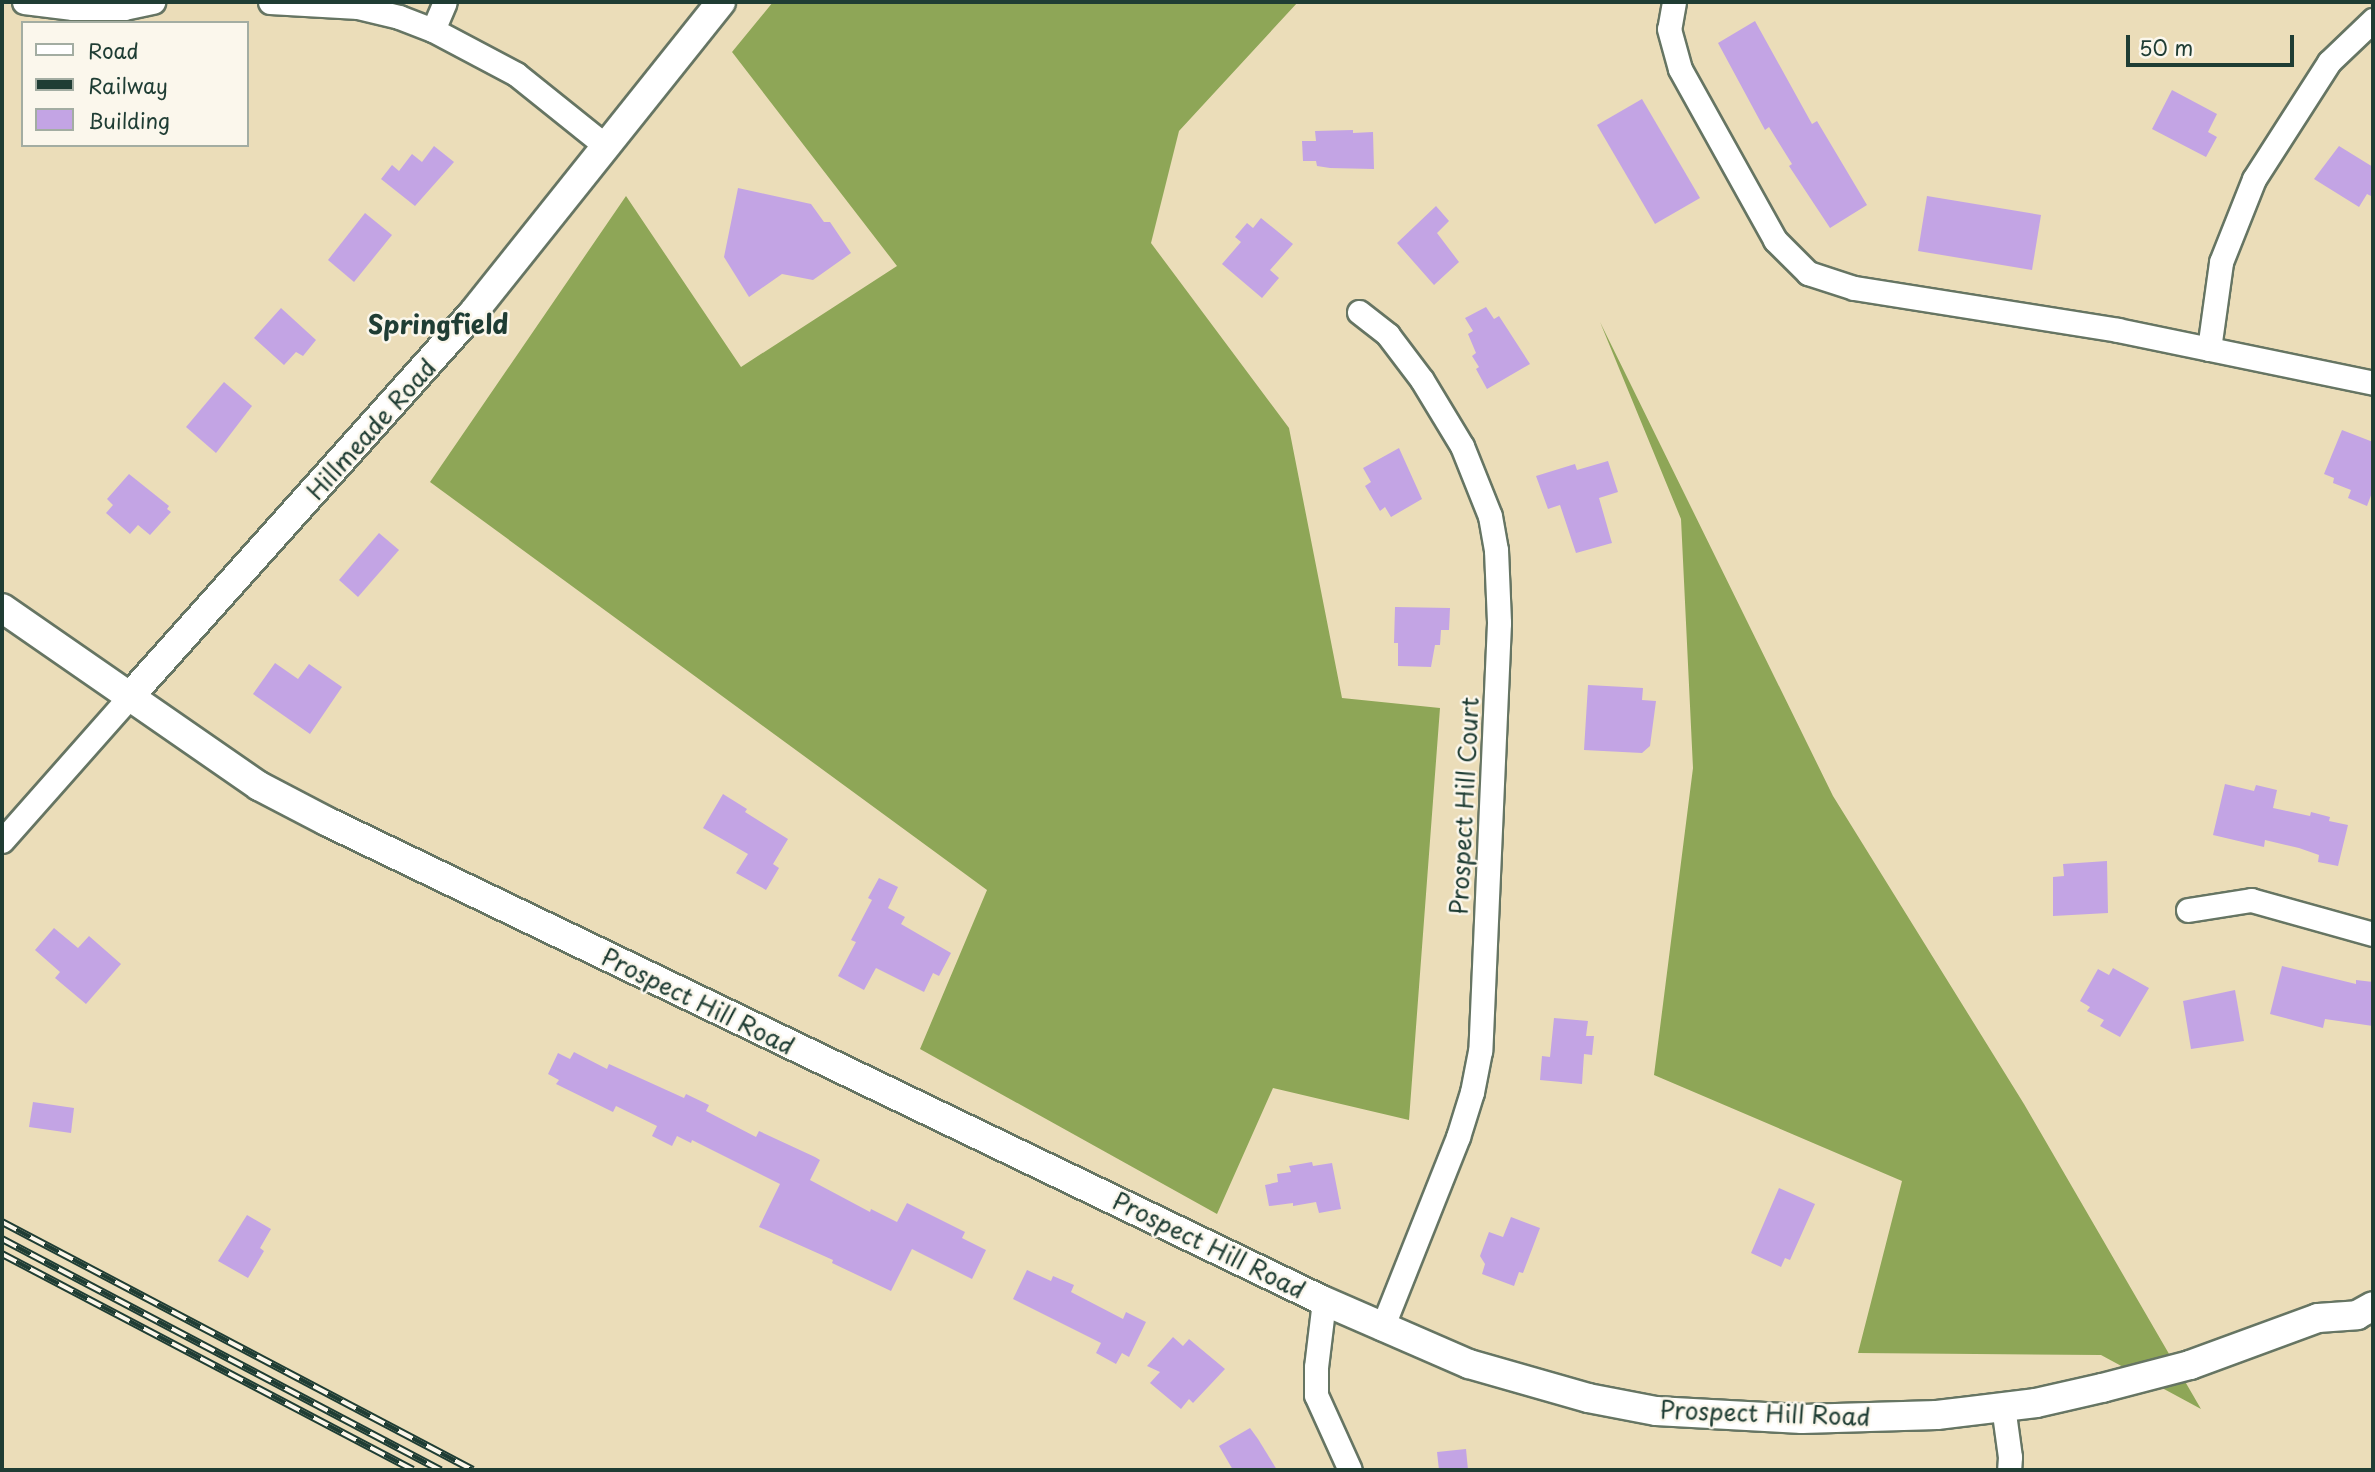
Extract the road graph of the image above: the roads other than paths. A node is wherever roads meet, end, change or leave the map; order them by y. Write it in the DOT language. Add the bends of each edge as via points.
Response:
graph roads {
  1 [pos="24,2"];
  2 [pos="153,2"];
  3 [pos="270,2"];
  4 [pos="445,2"];
  5 [pos="721,2"];
  6 [pos="1674,2"];
  7 [pos="2373,20"];
  8 [pos="433,30"];
  9 [pos="606,146"];
  10 [pos="1359,312"];
  11 [pos="2208,349"];
  12 [pos="2373,383"];
  13 [pos="2,608"];
  14 [pos="131,695"];
  15 [pos="2,841"];
  16 [pos="2188,910"];
  17 [pos="2373,934"];
  18 [pos="1324,1301"];
  19 [pos="2373,1306"];
  20 [pos="1381,1328"];
  21 [pos="2003,1406"];
  22 [pos="1350,1470"];
  23 [pos="2009,1470"];
  1 -- 2 [label="street" via="72,8"];
  3 -- 8 [label="street" via="358,7"];
  4 -- 8 [label="street"];
  5 -- 9 [label="street, Hillmeade Road"];
  6 -- 11 [label="street" via="1669,29 1680,69 1775,240 1808,273 1854,288"];
  7 -- 11 [label="street" via="2329,62 2255,179 2221,262"];
  8 -- 9 [label="street" via="516,74"];
  9 -- 14 [label="street, Hillmeade Road" via="422,372"];
  10 -- 20 [label="street, Prospect Hill Court" via="1388,335 1462,446 1490,516 1499,624 1480,1051 1458,1137"];
  11 -- 12 [label="street"];
  13 -- 14 [label="street, Prospect Hill Road"];
  14 -- 15 [label="street, Hillmeade Road"];
  14 -- 18 [label="street, Prospect Hill Road" via="259,786 326,821"];
  16 -- 17 [label="street" via="2251,900"];
  18 -- 20 [label="street, Prospect Hill Road"];
  18 -- 22 [label="street" via="1316,1395"];
  19 -- 21 [label="street, Prospect Hill Road" via="2357,1315 2318,1318 2190,1365 2036,1403"];
  20 -- 21 [label="street, Prospect Hill Road" via="1469,1364 1588,1398 1656,1411 1802,1419 1937,1415"];
  21 -- 23 [label="street"];
}
